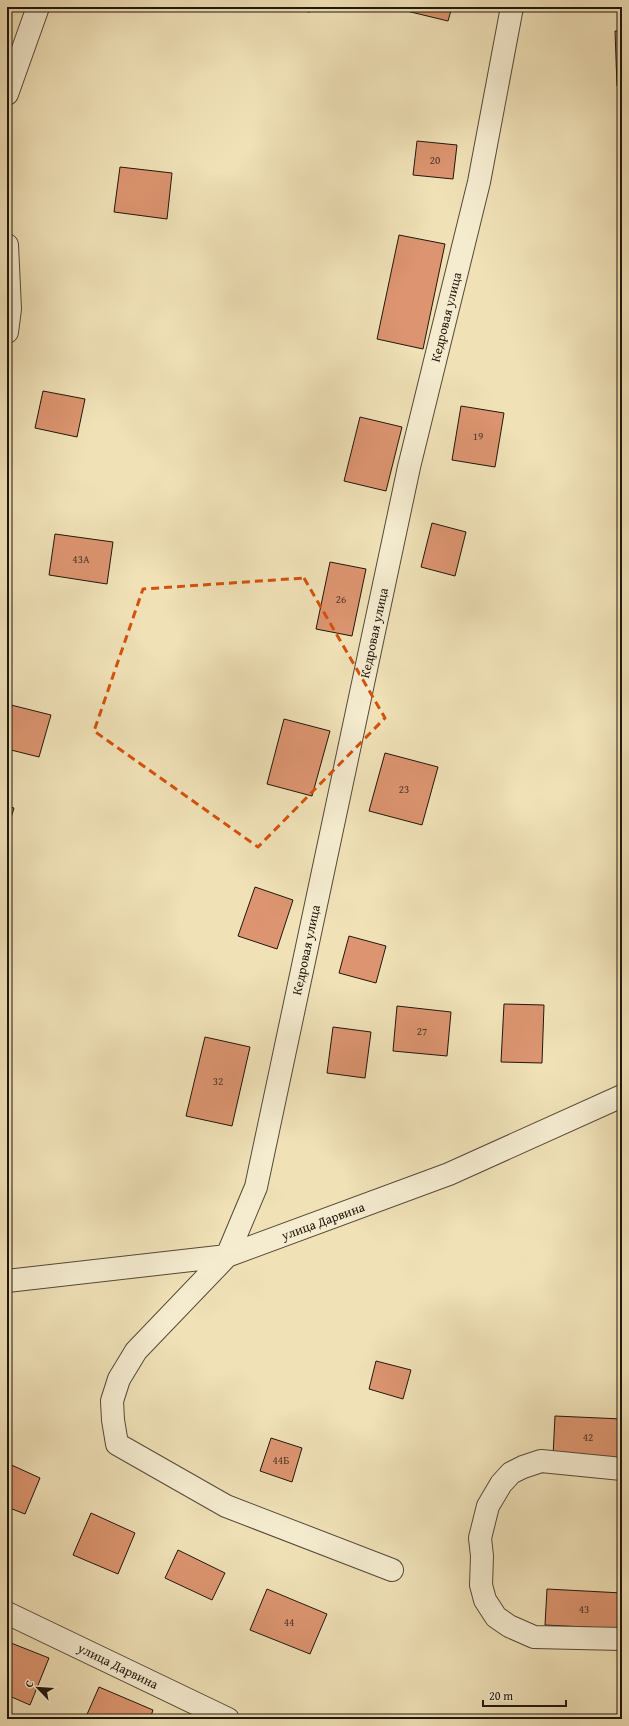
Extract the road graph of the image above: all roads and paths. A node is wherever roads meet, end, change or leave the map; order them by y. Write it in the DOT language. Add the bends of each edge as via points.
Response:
graph roads {
  1 [pos="38,7"];
  2 [pos="512,7"];
  3 [pos="7,94"];
  4 [pos="7,245"];
  5 [pos="7,332"];
  6 [pos="622,1096"];
  7 [pos="227,1256"];
  8 [pos="7,1281"];
  9 [pos="622,1469"];
  10 [pos="392,1570"];
  11 [pos="7,1613"];
  12 [pos="622,1639"];
  13 [pos="228,1719"];
  1 -- 3 [label="street"];
  2 -- 7 [label="street, Кедровая улица" via="479,182 409,467 256,1187"];
  4 -- 5 [label="street" via="10,309"];
  6 -- 7 [label="street, улица Дарвина" via="449,1174"];
  7 -- 8 [label="street, улица Дарвина"];
  7 -- 10 [label="street" via="136,1351 120,1379 112,1401 118,1444 226,1506"];
  9 -- 12 [label="street" via="541,1462 511,1473 488,1506 480,1538 481,1585 485,1600 496,1617 534,1637"];
  11 -- 13 [label="street, улица Дарвина"];
}
